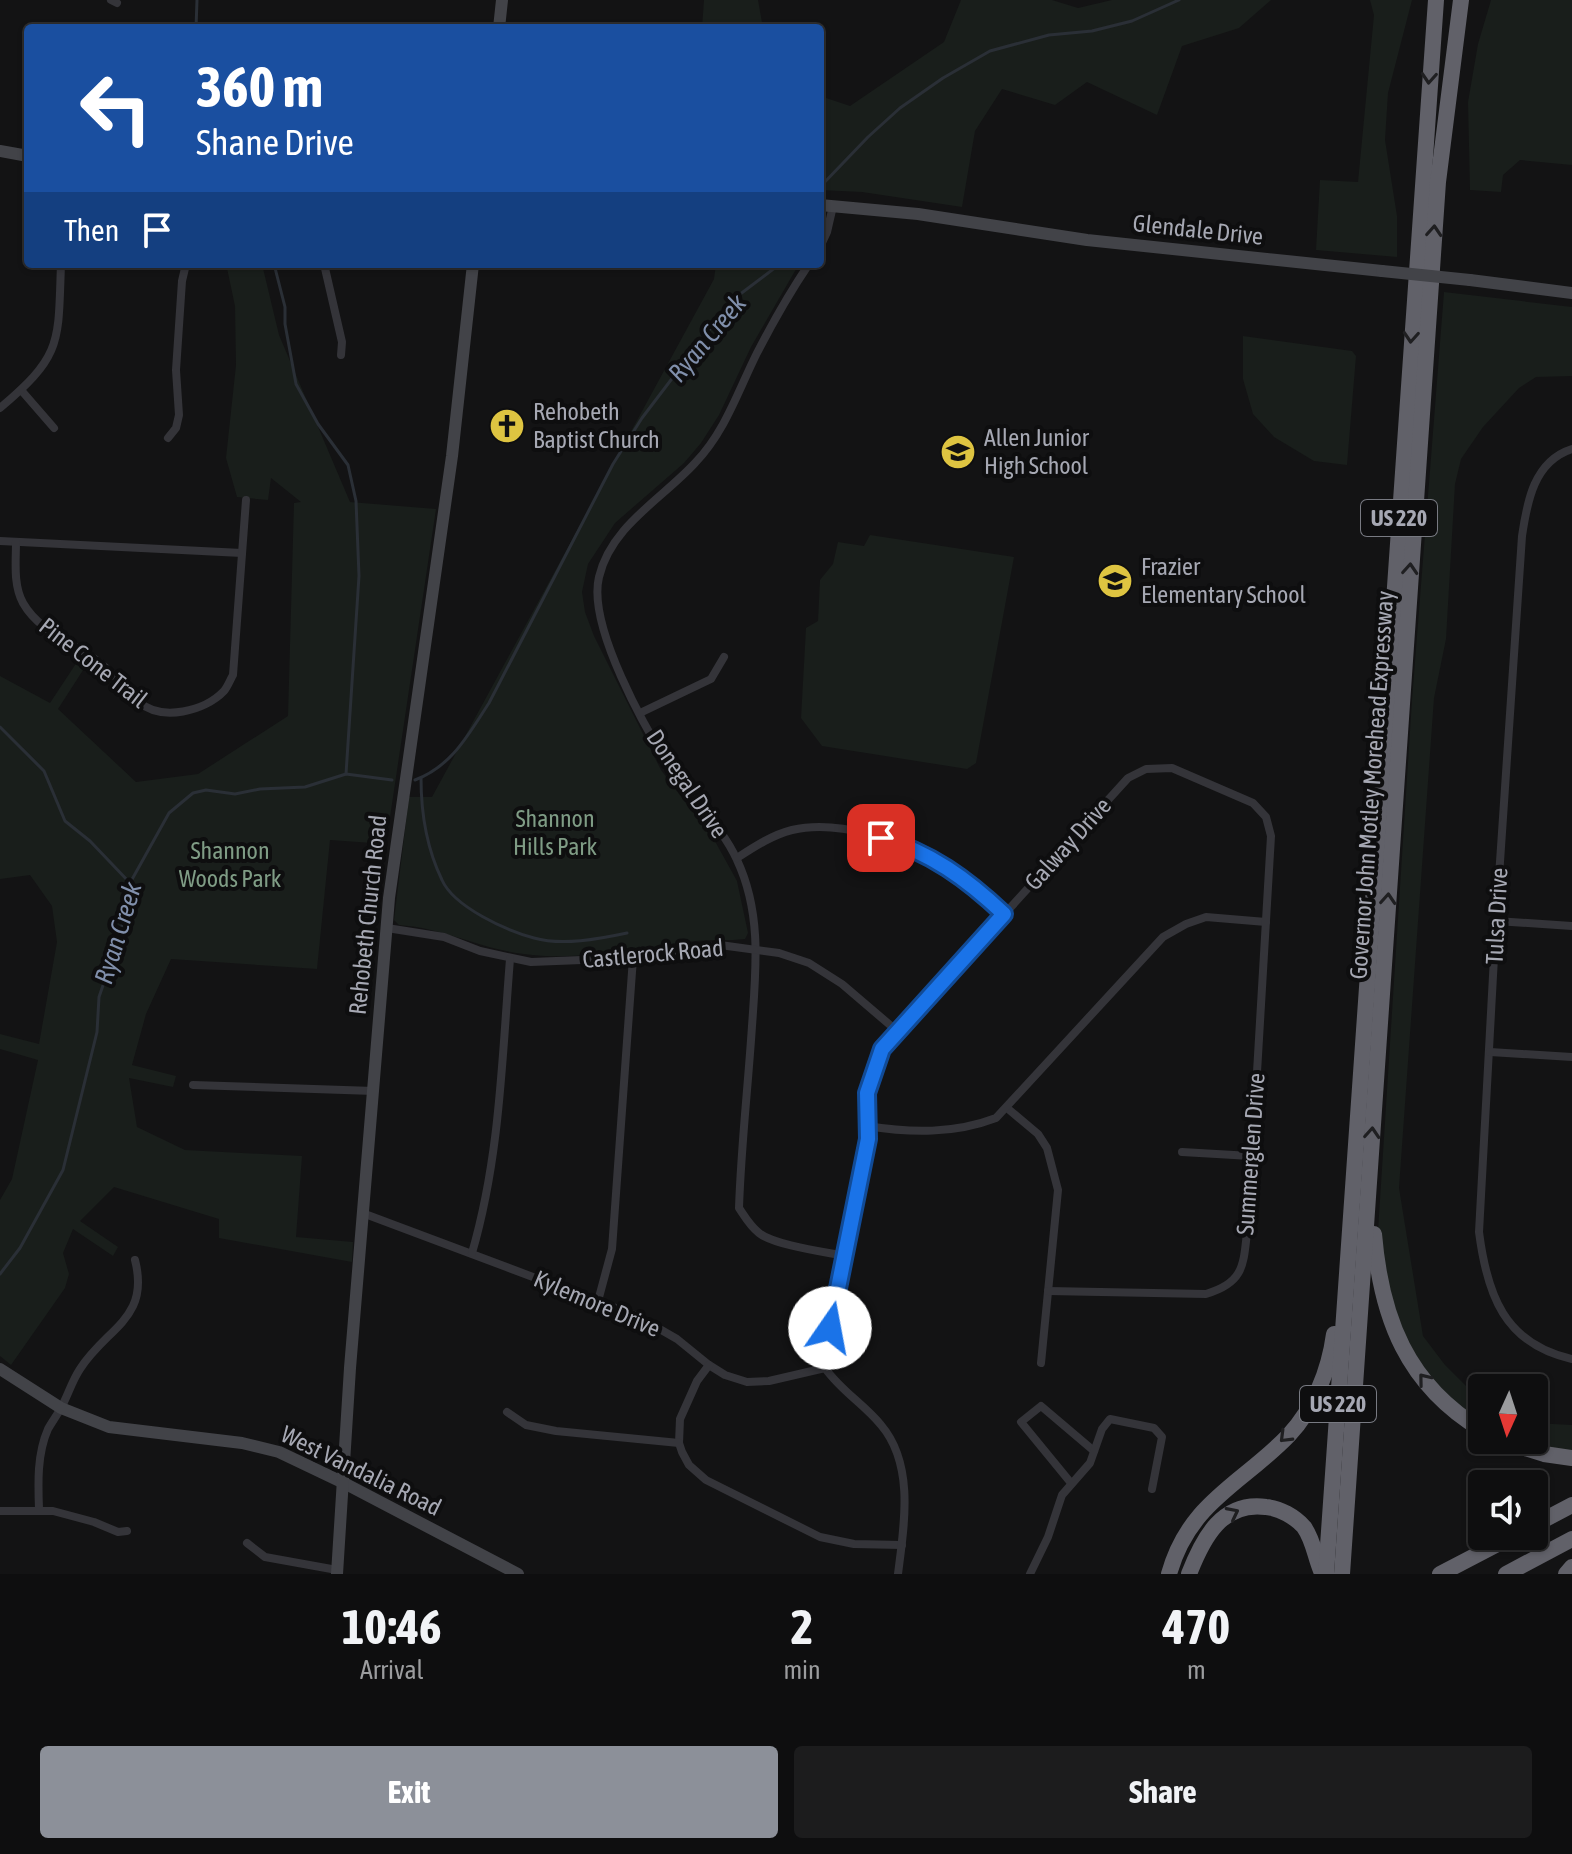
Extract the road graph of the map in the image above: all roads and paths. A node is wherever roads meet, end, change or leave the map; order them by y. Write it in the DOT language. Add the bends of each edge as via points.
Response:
graph roads {
  1 [pos="502,0"];
  2 [pos="1436,0"];
  3 [pos="1461,0"];
  4 [pos="1471,0"];
  5 [pos="499,24"];
  6 [pos="1447,97"];
  7 [pos="0,151"];
  8 [pos="24,155"];
  9 [pos="827,205"];
  10 [pos="824,238"];
  11 [pos="61,268"];
  12 [pos="185,268"];
  13 [pos="325,268"];
  14 [pos="473,268"];
  15 [pos="806,268"];
  16 [pos="1572,293"];
  17 [pos="341,355"];
  18 [pos="21,390"];
  19 [pos="0,408"];
  20 [pos="54,428"];
  21 [pos="168,438"];
  22 [pos="1572,449"];
  23 [pos="246,500"];
  24 [pos="0,541"];
  25 [pos="16,542"];
  26 [pos="242,553"];
  27 [pos="724,657"];
  28 [pos="640,713"];
  29 [pos="1271,836"];
  30 [pos="737,858"];
  31 [pos="1004,914"];
  32 [pos="1496,921"];
  33 [pos="1266,922"];
  34 [pos="1572,926"];
  35 [pos="387,928"];
  36 [pos="757,950"];
  37 [pos="633,958"];
  38 [pos="510,959"];
  39 [pos="897,1031"];
  40 [pos="1490,1052"];
  41 [pos="1572,1057"];
  42 [pos="193,1085"];
  43 [pos="374,1091"];
  44 [pos="1007,1108"];
  45 [pos="867,1126"];
  46 [pos="1182,1152"];
  47 [pos="1251,1156"];
  48 [pos="1367,1211"];
  49 [pos="365,1214"];
  50 [pos="1350,1234"];
  51 [pos="472,1253"];
  52 [pos="845,1256"];
  53 [pos="135,1260"];
  54 [pos="1048,1291"];
  55 [pos="598,1301"];
  56 [pos="1572,1359"];
  57 [pos="1041,1363"];
  58 [pos="709,1365"];
  59 [pos="825,1368"];
  60 [pos="0,1369"];
  61 [pos="61,1408"];
  62 [pos="507,1412"];
  63 [pos="1468,1420"];
  64 [pos="679,1443"];
  65 [pos="1094,1451"];
  66 [pos="1544,1454"];
  67 [pos="1572,1458"];
  68 [pos="344,1483"];
  69 [pos="1071,1483"];
  70 [pos="1152,1489"];
  71 [pos="1572,1505"];
  72 [pos="39,1509"];
  73 [pos="0,1511"];
  74 [pos="1548,1518"];
  75 [pos="127,1531"];
  76 [pos="1572,1539"];
  77 [pos="247,1543"];
  78 [pos="902,1545"];
  79 [pos="1486,1550"];
  80 [pos="1572,1567"];
  81 [pos="337,1572"];
  82 [pos="518,1574"];
  83 [pos="898,1574"];
  84 [pos="1030,1574"];
  85 [pos="1169,1574"];
  86 [pos="1189,1574"];
  87 [pos="1324,1574"];
  88 [pos="1342,1574"];
  89 [pos="1440,1574"];
  90 [pos="1506,1574"];
  91 [pos="1566,1574"];
  1 -- 5 [label="street"];
  2 -- 50 [label="highway, Governor John Motley Morehead Expressway / US 220, one-way"];
  3 -- 6 [label="highway, Governor John Motley Morehead Expressway / US 220"];
  4 -- 6 [label="highway" via="1456,78"];
  48 -- 6 [label="highway, Governor John Motley Morehead Expressway / US 220, one-way"];
  7 -- 8 [label="street"];
  9 -- 10 [label="street"];
  9 -- 16 [label="street, Glendale Drive, bridge" via="1087,240"];
  11 -- 18 [label="street" via="53,352"];
  12 -- 21 [label="street" via="176,370 179,415"];
  13 -- 17 [label="street"];
  14 -- 35 [label="street, Rehobeth Church Road"];
  15 -- 28 [label="street, Donegal Drive" via="716,436 696,463 618,536 606,555 596,597 600,623"];
  18 -- 19 [label="street"];
  18 -- 20 [label="street"];
  22 -- 32 [label="street, Tulsa Drive" via="1540,472 1527,503"];
  23 -- 26 [label="street, Pine Cone Trail"];
  24 -- 25 [label="street"];
  25 -- 26 [label="street"];
  25 -- 26 [label="street, Pine Cone Trail" via="16,582 35,618 99,661 142,705 161,712 209,703 233,675"];
  27 -- 28 [label="street" via="711,679"];
  28 -- 30 [label="street, Donegal Drive" via="673,772"];
  29 -- 31 [label="street, Galway Drive" via="1266,817 1253,803 1172,768 1146,769 1128,778"];
  29 -- 33 [label="street, Summerglen Drive"];
  30 -- 31 [label="street" via="793,830 857,831 905,845 941,863"];
  30 -- 36 [label="street, Donegal Drive" via="751,898"];
  31 -- 39 [label="street, Galway Drive"];
  32 -- 34 [label="street"];
  32 -- 40 [label="street, Tulsa Drive"];
  33 -- 44 [label="street" via="1206,917 1163,937"];
  33 -- 47 [label="street, Summerglen Drive"];
  35 -- 38 [label="street, Castlerock Road" via="444,937"];
  35 -- 43 [label="street, Rehobeth Church Road"];
  36 -- 37 [label="street, Castlerock Road" via="720,945"];
  36 -- 39 [label="street, Castlerock Road" via="809,963"];
  36 -- 52 [label="street, Donegal Drive" via="739,1208 761,1236"];
  37 -- 38 [label="street, Castlerock Road"];
  37 -- 55 [label="street" via="612,1249"];
  38 -- 51 [label="street" via="495,1146"];
  39 -- 45 [label="street, Galway Drive" via="882,1049 870,1080"];
  40 -- 41 [label="street"];
  40 -- 56 [label="street, Tulsa Drive" via="1480,1216 1484,1269 1515,1330 1535,1345"];
  42 -- 43 [label="street"];
  43 -- 49 [label="street, Rehobeth Church Road"];
  44 -- 45 [label="street" via="972,1127 927,1131"];
  44 -- 54 [label="street" via="1038,1134 1053,1164 1058,1190"];
  45 -- 52 [label="street, Galway Drive"];
  46 -- 47 [label="street"];
  47 -- 54 [label="street, Summerglen Drive" via="1244,1253 1238,1278 1225,1288 1206,1294"];
  63 -- 48 [label="highway, one-way" via="1443,1401 1407,1356 1384,1304"];
  48 -- 88 [label="highway, Governor John Motley Morehead Expressway / US 220"];
  49 -- 51 [label="street, Kylemore Drive"];
  49 -- 68 [label="street, Rehobeth Church Road"];
  50 -- 85 [label="highway, one-way" via="1333,1346 1318,1392 1288,1436 1199,1514"];
  50 -- 87 [label="highway, Governor John Motley Morehead Expressway / US 220"];
  51 -- 55 [label="street, Kylemore Drive"];
  52 -- 59 [label="street, Galway Drive"];
  53 -- 61 [label="street" via="139,1294 127,1319 79,1370"];
  54 -- 57 [label="street"];
  55 -- 58 [label="street, Kylemore Drive" via="677,1339"];
  58 -- 59 [label="street, Kylemore Drive" via="747,1382"];
  58 -- 64 [label="street" via="684,1407"];
  59 -- 78 [label="street" via="881,1425 901,1459"];
  60 -- 61 [label="street, West Vandalia Road"];
  61 -- 68 [label="street, West Vandalia Road" via="109,1427 279,1452"];
  61 -- 72 [label="street" via="41,1456"];
  62 -- 64 [label="street" via="526,1425 556,1431"];
  64 -- 78 [label="street" via="689,1465 706,1480 788,1523 854,1544"];
  65 -- 69 [label="street"];
  65 -- 69 [label="street" via="1041,1406 1021,1422"];
  65 -- 70 [label="street" via="1110,1419 1154,1428 1162,1437"];
  66 -- 67 [label="highway"];
  68 -- 81 [label="street, Rehobeth Church Road"];
  68 -- 82 [label="street, West Vandalia Road"];
  69 -- 84 [label="street"];
  71 -- 74 [label="highway"];
  72 -- 73 [label="street"];
  72 -- 75 [label="street"];
  76 -- 90 [label="highway"];
  77 -- 81 [label="street" via="265,1557"];
  78 -- 83 [label="street"];
  79 -- 89 [label="highway"];
  80 -- 91 [label="highway"];
  86 -- 87 [label="highway, one-way" via="1209,1532 1221,1519 1248,1506 1270,1507 1304,1528"];
}
